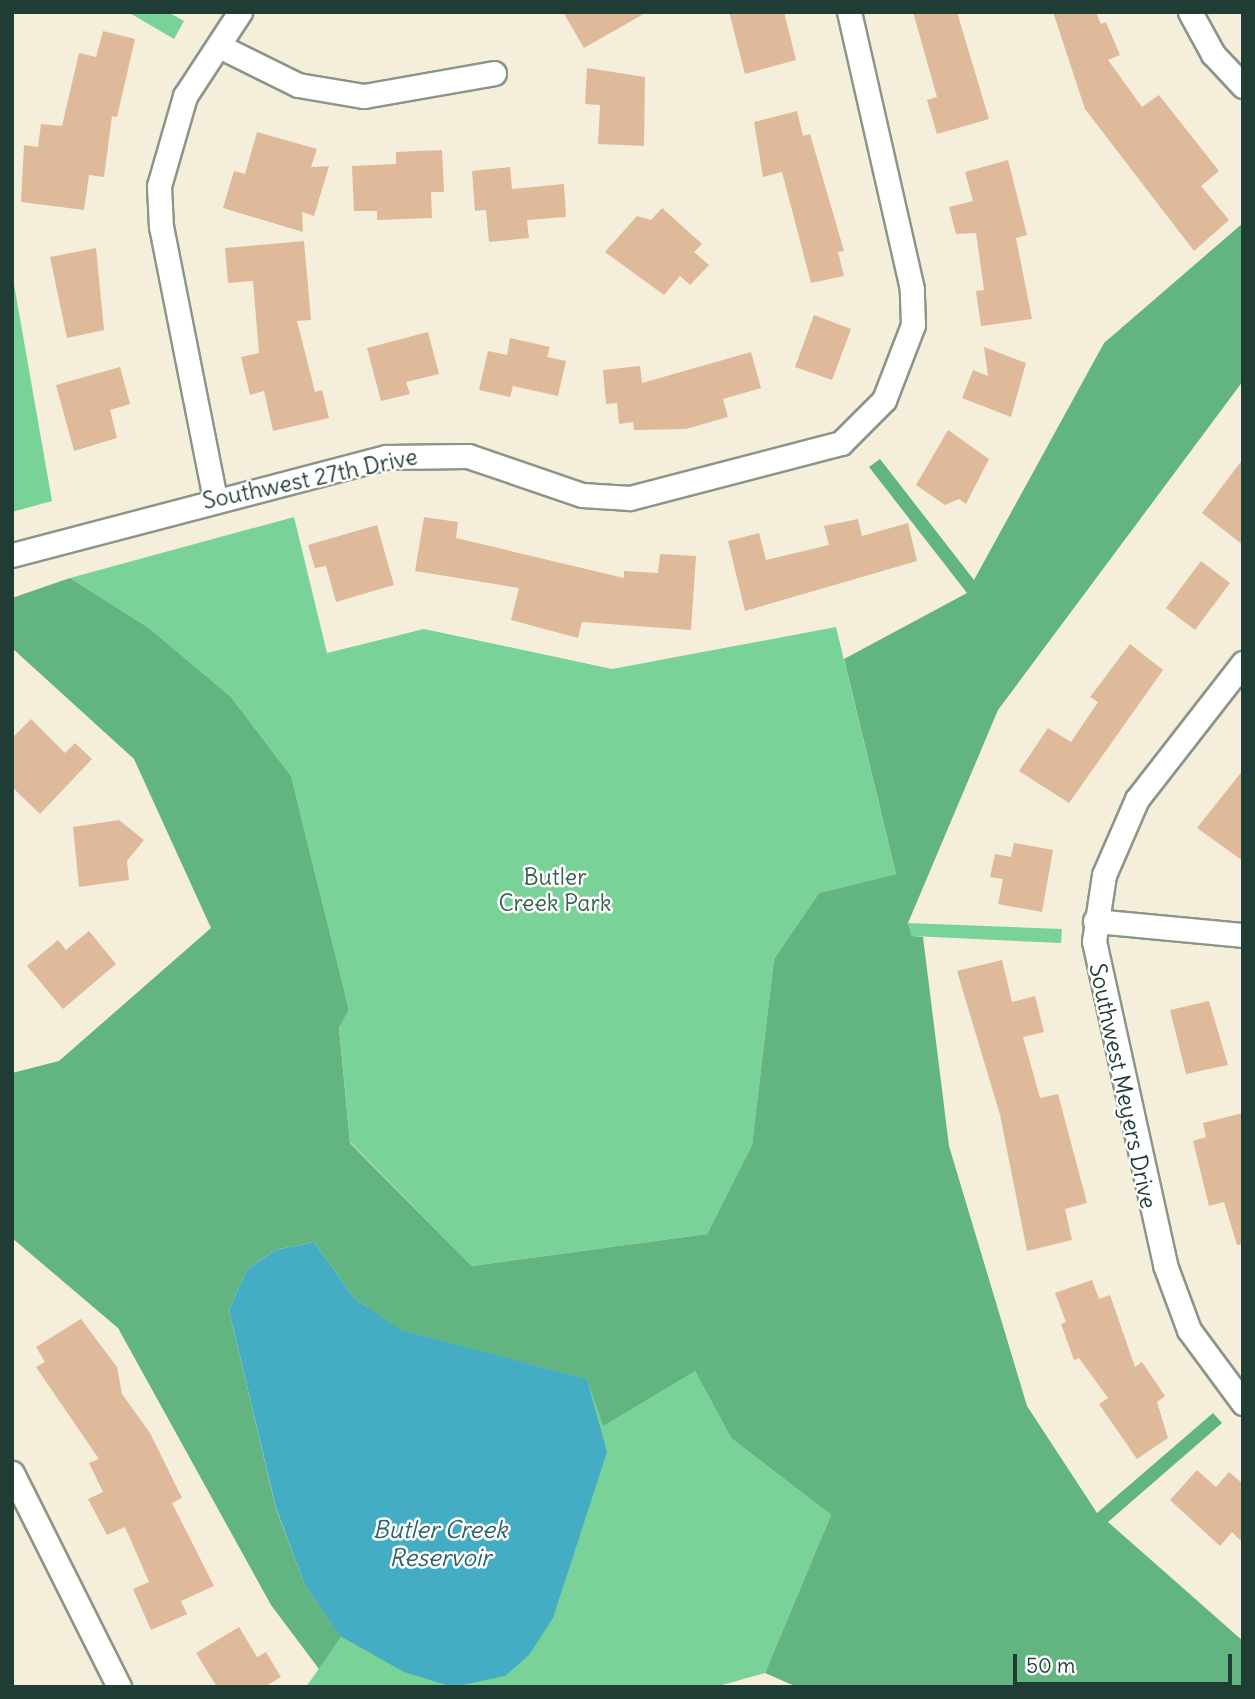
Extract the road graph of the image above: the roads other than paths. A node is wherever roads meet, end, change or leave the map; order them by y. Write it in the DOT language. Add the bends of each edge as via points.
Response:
graph roads {
  1 [pos="240,12"];
  2 [pos="849,12"];
  3 [pos="1190,12"];
  4 [pos="219,46"];
  5 [pos="494,73"];
  6 [pos="1243,86"];
  7 [pos="215,499"];
  8 [pos="12,555"];
  9 [pos="1243,663"];
  10 [pos="1095,921"];
  11 [pos="1243,936"];
  12 [pos="1243,1403"];
  13 [pos="12,1473"];
  14 [pos="119,1687"];
  1 -- 4 [label="street"];
  2 -- 7 [label="street, Southwest 27th Drive" via="912,289 913,325 903,366 884,400 852,435 812,454 630,498 582,495 468,456 430,453"];
  3 -- 6 [label="street" via="1213,54"];
  4 -- 5 [label="street" via="298,85 364,96"];
  4 -- 7 [label="street" via="185,96 159,186 161,227"];
  7 -- 8 [label="street, Southwest 27th Drive"];
  9 -- 10 [label="street, Southwest Meyers Drive" via="1137,799 1117,836"];
  10 -- 11 [label="street"];
  10 -- 12 [label="street, Southwest Meyers Drive" via="1102,999 1161,1252 1189,1330"];
  13 -- 14 [label="street"];
}
